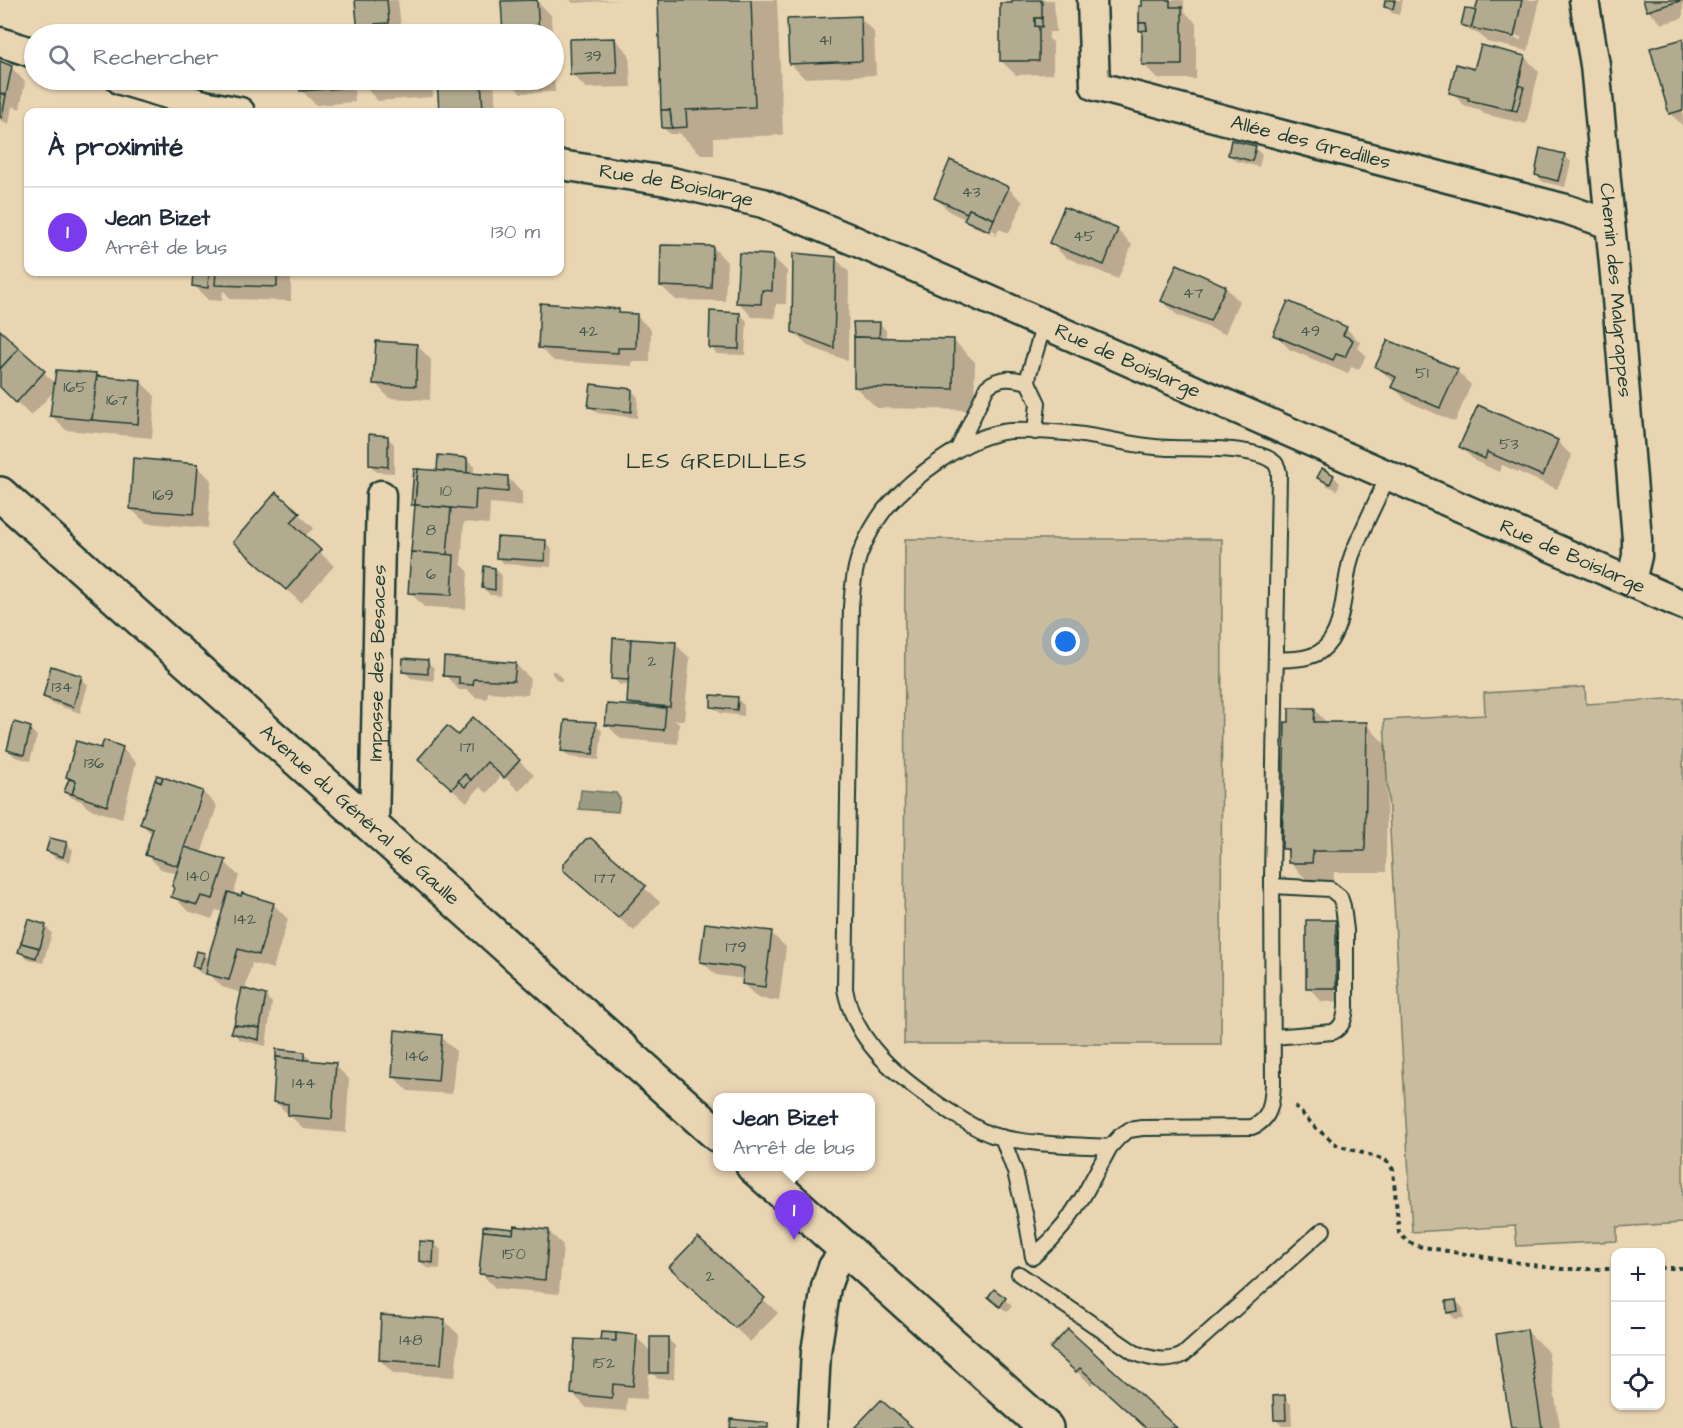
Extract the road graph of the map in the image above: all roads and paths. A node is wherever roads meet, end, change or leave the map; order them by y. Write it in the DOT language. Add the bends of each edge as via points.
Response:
graph roads {
  1 [pos="1092,0"];
  2 [pos="1584,0"];
  3 [pos="0,42"];
  4 [pos="24,50"];
  5 [pos="154,90"];
  6 [pos="219,108"];
  7 [pos="564,166"];
  8 [pos="1609,224"];
  9 [pos="1044,324"];
  10 [pos="1028,382"];
  11 [pos="1035,432"];
  12 [pos="958,449"];
  13 [pos="1389,475"];
  14 [pos="0,494"];
  15 [pos="381,495"];
  16 [pos="1631,581"];
  17 [pos="1683,605"];
  18 [pos="1276,660"];
  19 [pos="374,829"];
  20 [pos="1272,886"];
  21 [pos="1273,1037"];
  22 [pos="1273,1084"];
  23 [pos="713,1131"];
  24 [pos="1002,1137"];
  25 [pos="1110,1147"];
  26 [pos="758,1171"];
  27 [pos="1323,1230"];
  28 [pos="846,1249"];
  29 [pos="1665,1268"];
  30 [pos="1683,1268"];
  31 [pos="1611,1269"];
  32 [pos="1019,1274"];
  33 [pos="812,1428"];
  34 [pos="1046,1428"];
  1 -- 8 [label="street, Allée des Gredilles" via="1095,86 1566,209"];
  2 -- 8 [label="street, Chemin des Malgrappes" via="1595,65"];
  3 -- 4 [label="street"];
  5 -- 6 [label="street"];
  7 -- 9 [label="street, Rue de Boislarge" via="667,181 763,203"];
  8 -- 16 [label="street, Chemin des Malgrappes" via="1637,539"];
  9 -- 10 [label="lane"];
  9 -- 13 [label="street, Rue de Boislarge"];
  10 -- 11 [label="lane" via="1038,403"];
  10 -- 12 [label="lane" via="1002,378 987,387"];
  11 -- 12 [label="lane" via="996,433"];
  11 -- 18 [label="lane" via="1082,435 1156,448 1238,451 1274,463 1279,469"];
  12 -- 24 [label="lane" via="918,478 884,511 856,566 851,606 845,989 857,1025 870,1046 896,1072 969,1124"];
  13 -- 16 [label="street, Rue de Boislarge"];
  13 -- 18 [label="lane" via="1352,556 1342,610 1332,637 1320,652"];
  14 -- 19 [label="main road, Avenue du Général de Gaulle"];
  15 -- 19 [label="street, Impasse des Besaces"];
  16 -- 17 [label="street, Rue de Boislarge"];
  18 -- 20 [label="lane"];
  19 -- 23 [label="main road, Avenue du Général de Gaulle"];
  20 -- 21 [label="lane"];
  20 -- 21 [label="lane" via="1330,889 1342,903 1346,930 1346,1007 1341,1027 1333,1032"];
  21 -- 22 [label="lane"];
  22 -- 25 [label="lane" via="1270,1110 1259,1125 1142,1128 1129,1130"];
  22 -- 31 [label="path" via="1332,1141 1387,1161 1393,1170 1399,1233 1409,1242 1538,1266"];
  24 -- 25 [label="lane"];
  24 -- 25 [label="lane" via="1015,1172 1033,1257 1065,1224"];
  26 -- 28 [label="main road"];
  27 -- 32 [label="lane" via="1176,1359 1152,1359 1135,1353"];
  28 -- 33 [label="street" via="833,1267 826,1287 816,1352"];
  28 -- 34 [label="main road"];
  29 -- 30 [label="path"];
}
